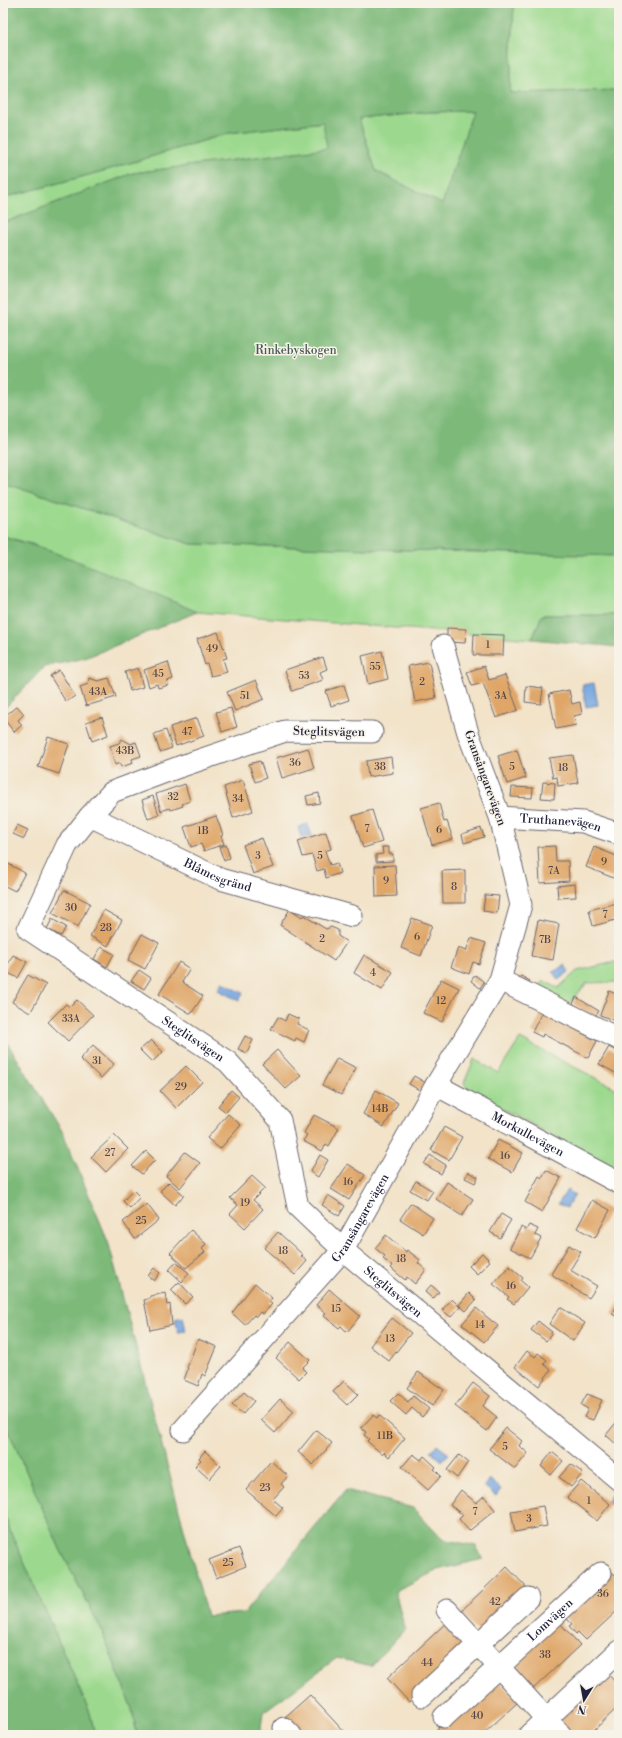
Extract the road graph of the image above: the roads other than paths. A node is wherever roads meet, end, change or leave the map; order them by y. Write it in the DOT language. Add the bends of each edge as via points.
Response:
graph roads {
  1 [pos="442,646"];
  2 [pos="372,732"];
  3 [pos="90,816"];
  4 [pos="500,817"];
  5 [pos="619,834"];
  6 [pos="352,916"];
  7 [pos="500,980"];
  8 [pos="619,1039"];
  9 [pos="436,1085"];
  10 [pos="619,1183"];
  11 [pos="343,1250"];
  12 [pos="183,1430"];
  13 [pos="619,1480"];
  14 [pos="601,1573"];
  15 [pos="528,1598"];
  16 [pos="447,1610"];
  17 [pos="478,1644"];
  18 [pos="619,1651"];
  19 [pos="499,1667"];
  20 [pos="422,1696"];
  21 [pos="444,1717"];
  22 [pos="546,1719"];
  23 [pos="529,1735"];
  24 [pos="561,1735"];
  1 -- 4 [label="street, Gransångarevägen" via="468,733"];
  2 -- 3 [label="street, Steglitsvägen" via="285,731 112,792"];
  3 -- 6 [label="street, Blåmesgränd" via="220,879"];
  3 -- 11 [label="street, Steglitsvägen" via="68,844 28,929 228,1062 280,1120 298,1207"];
  4 -- 5 [label="street, Truthanevägen" via="583,822"];
  4 -- 7 [label="street, Gransångarevägen" via="521,905"];
  7 -- 8 [label="street"];
  7 -- 9 [label="street, Gransångarevägen"];
  9 -- 10 [label="street, Morkullevägen"];
  9 -- 11 [label="street, Gransångarevägen"];
  11 -- 12 [label="street, Gransångarevägen"];
  11 -- 13 [label="street, Steglitsvägen"];
  14 -- 19 [label="street, Lomvägen"];
  15 -- 17 [label="street"];
  16 -- 17 [label="street"];
  17 -- 19 [label="street"];
  17 -- 20 [label="street"];
  18 -- 22 [label="street"];
  19 -- 21 [label="street, Lomvägen"];
  19 -- 22 [label="street"];
  22 -- 23 [label="street"];
  22 -- 24 [label="street"];
}
